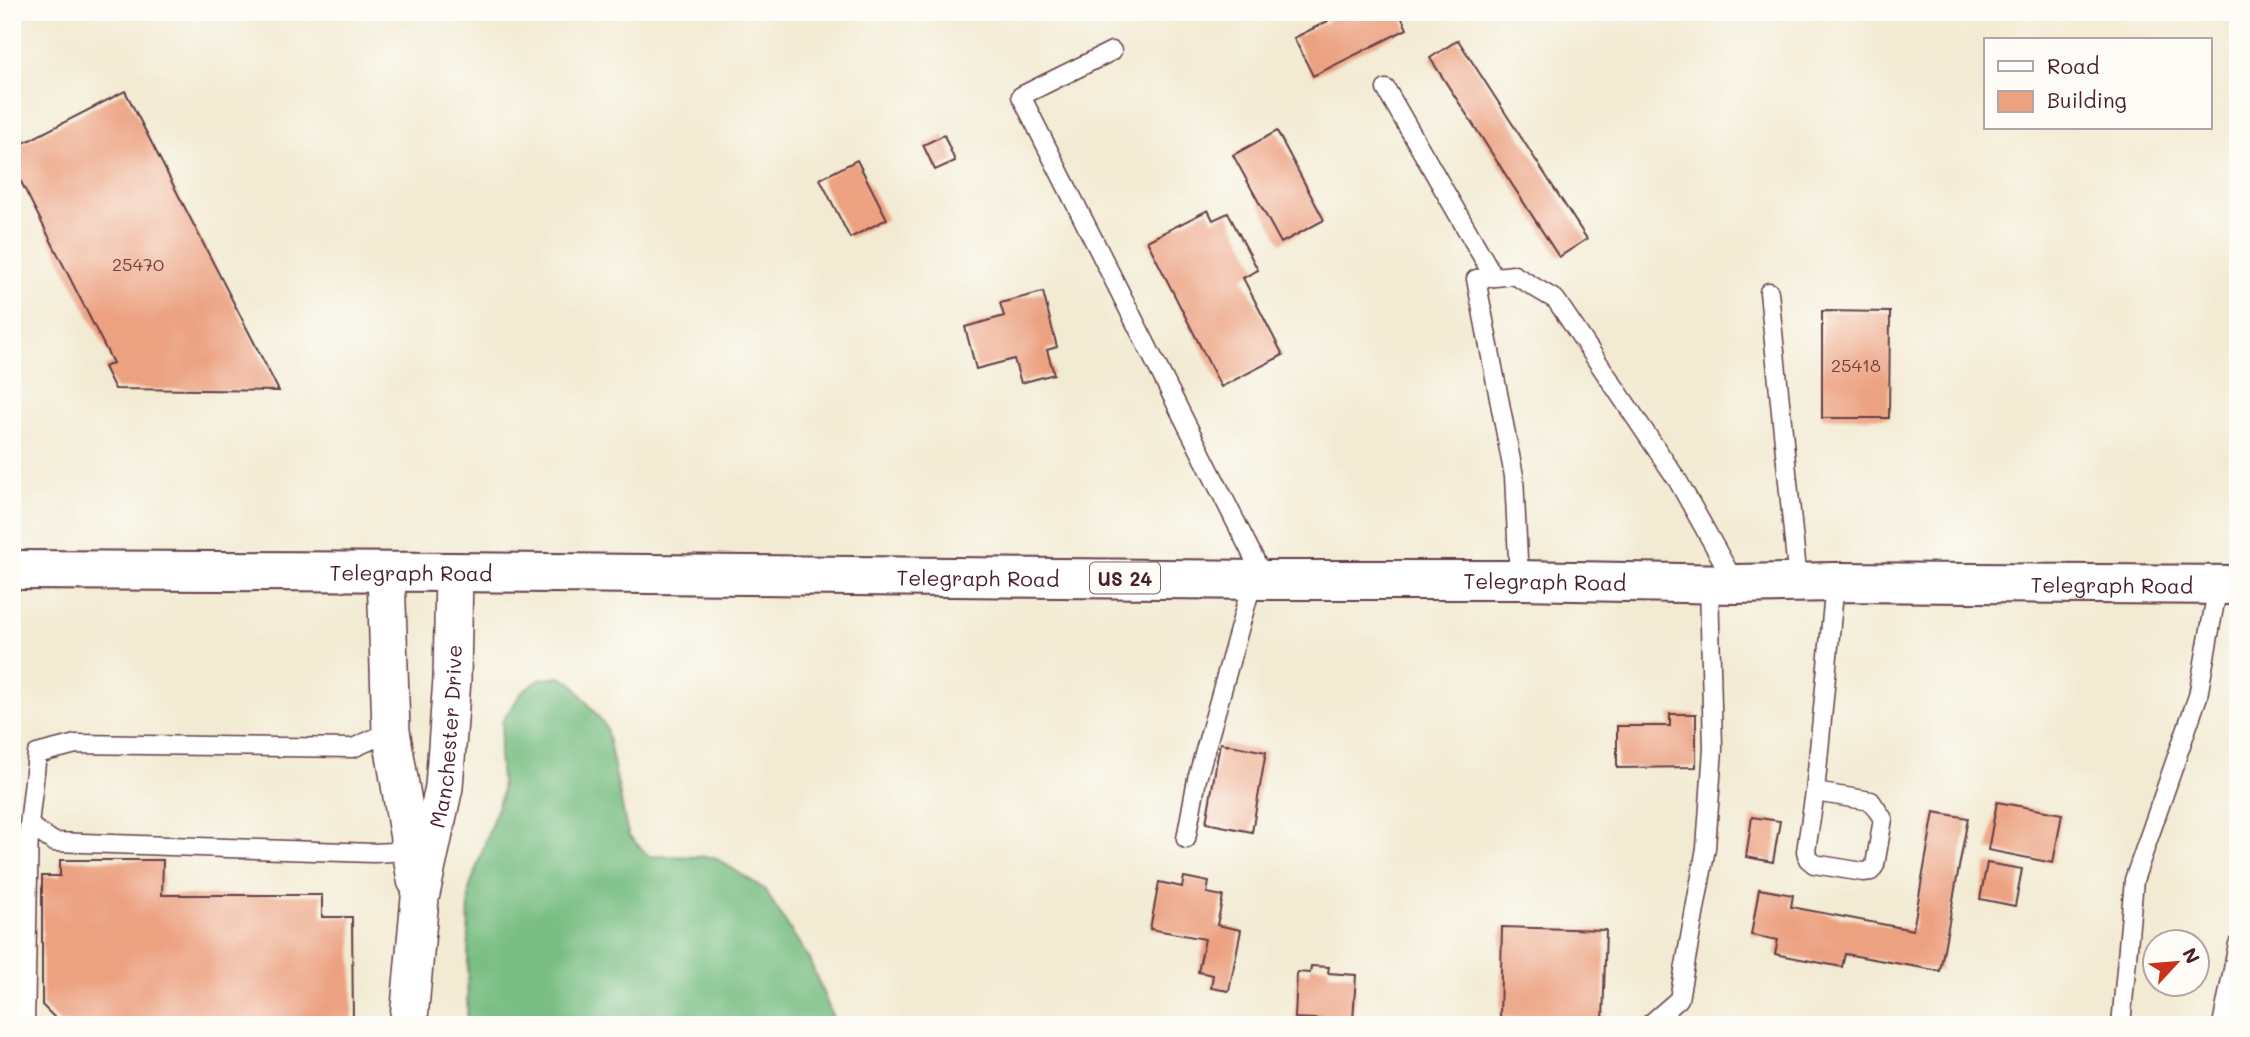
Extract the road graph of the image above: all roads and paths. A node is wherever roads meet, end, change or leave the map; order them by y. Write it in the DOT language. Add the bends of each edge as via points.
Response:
graph roads {
  1 [pos="1112,51"];
  2 [pos="1386,89"];
  3 [pos="1494,277"];
  4 [pos="1769,292"];
  5 [pos="12,570"];
  6 [pos="386,572"];
  7 [pos="454,572"];
  8 [pos="1259,580"];
  9 [pos="1519,580"];
  10 [pos="1817,582"];
  11 [pos="1722,584"];
  12 [pos="2228,585"];
  13 [pos="391,731"];
  14 [pos="1815,792"];
  15 [pos="29,825"];
  16 [pos="1186,839"];
  17 [pos="411,851"];
  18 [pos="419,898"];
  19 [pos="2238,944"];
  20 [pos="24,1025"];
  21 [pos="407,1025"];
  22 [pos="1649,1025"];
  23 [pos="2121,1025"];
  24 [pos="2222,1025"];
  1 -- 8 [label="lane" via="1021,96"];
  2 -- 3 [label="lane"];
  3 -- 9 [label="lane" via="1476,279 1514,476"];
  3 -- 11 [label="lane" via="1514,275 1556,300 1678,481"];
  4 -- 10 [label="lane"];
  5 -- 6 [label="main road, Telegraph Road / US 24"];
  6 -- 7 [label="main road, Telegraph Road / US 24"];
  6 -- 13 [label="street, Manchester Drive"];
  7 -- 8 [label="main road, Telegraph Road / US 24"];
  7 -- 18 [label="street, Manchester Drive" via="453,679 444,787"];
  8 -- 9 [label="main road, Telegraph Road / US 24"];
  8 -- 16 [label="lane" via="1197,779"];
  9 -- 11 [label="main road, Telegraph Road / US 24"];
  10 -- 11 [label="main road, Telegraph Road / US 24"];
  10 -- 12 [label="main road, Telegraph Road / US 24"];
  10 -- 14 [label="lane"];
  11 -- 22 [label="lane" via="1706,848 1679,999"];
  12 -- 23 [label="lane" via="2198,696 2134,880"];
  13 -- 15 [label="lane" via="353,748 76,744 37,754"];
  13 -- 17 [label="street, Manchester Drive"];
  14 -- 14 [label="lane" via="1808,859 1814,864 1871,871 1883,819 1878,810 1871,801"];
  15 -- 17 [label="lane" via="54,842"];
  15 -- 20 [label="lane"];
  17 -- 18 [label="street, Manchester Drive"];
  18 -- 21 [label="street, Manchester Drive"];
  19 -- 24 [label="lane"];
}
